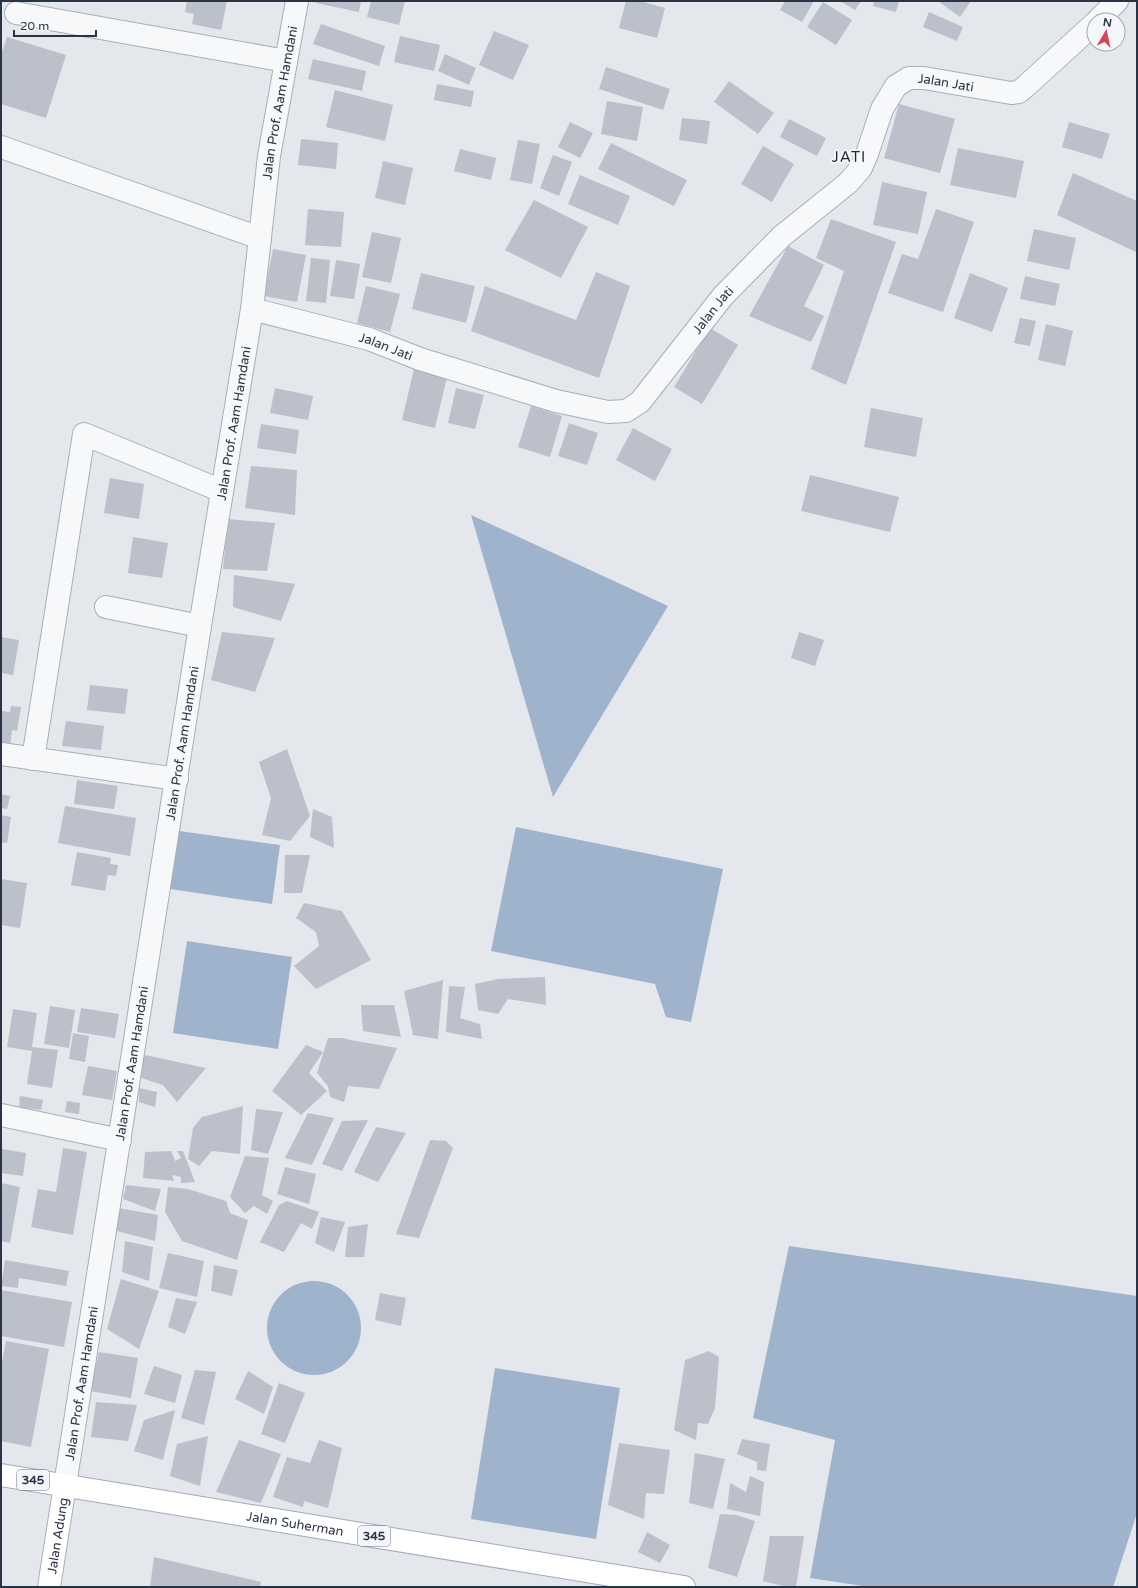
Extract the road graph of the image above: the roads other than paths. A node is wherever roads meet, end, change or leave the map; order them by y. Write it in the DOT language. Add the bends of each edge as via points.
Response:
graph roads {
  1 [pos="296,1"];
  2 [pos="1117,1"];
  3 [pos="1106,12"];
  4 [pos="16,13"];
  5 [pos="1086,31"];
  6 [pos="286,61"];
  7 [pos="1,147"];
  8 [pos="260,238"];
  9 [pos="252,309"];
  10 [pos="222,491"];
  11 [pos="106,607"];
  12 [pos="200,626"];
  13 [pos="1,754"];
  14 [pos="33,759"];
  15 [pos="177,779"];
  16 [pos="1,1115"];
  17 [pos="120,1140"];
  18 [pos="1,1475"];
  19 [pos="65,1485"];
  20 [pos="676,1586"];
  21 [pos="49,1587"];
  1 -- 6 [label="street, Jalan Prof. Aam Hamdani"];
  2 -- 3 [label="street"];
  4 -- 6 [label="street"];
  5 -- 9 [label="street, Jalan Jati" via="1019,92 1011,93 924,78 909,78 896,86 882,109 861,168 848,183 782,236 722,296 640,402 626,411 608,412 556,401 427,361 369,339"];
  6 -- 8 [label="street, Jalan Prof. Aam Hamdani" via="269,156"];
  7 -- 8 [label="street"];
  8 -- 9 [label="street, Jalan Prof. Aam Hamdani"];
  9 -- 10 [label="street, Jalan Prof. Aam Hamdani"];
  10 -- 12 [label="street, Jalan Prof. Aam Hamdani"];
  10 -- 14 [label="street" via="84,434"];
  11 -- 12 [label="street"];
  12 -- 15 [label="street, Jalan Prof. Aam Hamdani"];
  13 -- 14 [label="street"];
  14 -- 15 [label="street"];
  15 -- 17 [label="street, Jalan Prof. Aam Hamdani"];
  16 -- 17 [label="street"];
  17 -- 19 [label="street, Jalan Prof. Aam Hamdani"];
  18 -- 19 [label="main road, Jalan Suherman / 345"];
  19 -- 20 [label="main road, Jalan Suherman / 345"];
  19 -- 21 [label="main road, Jalan Adung"];
}
